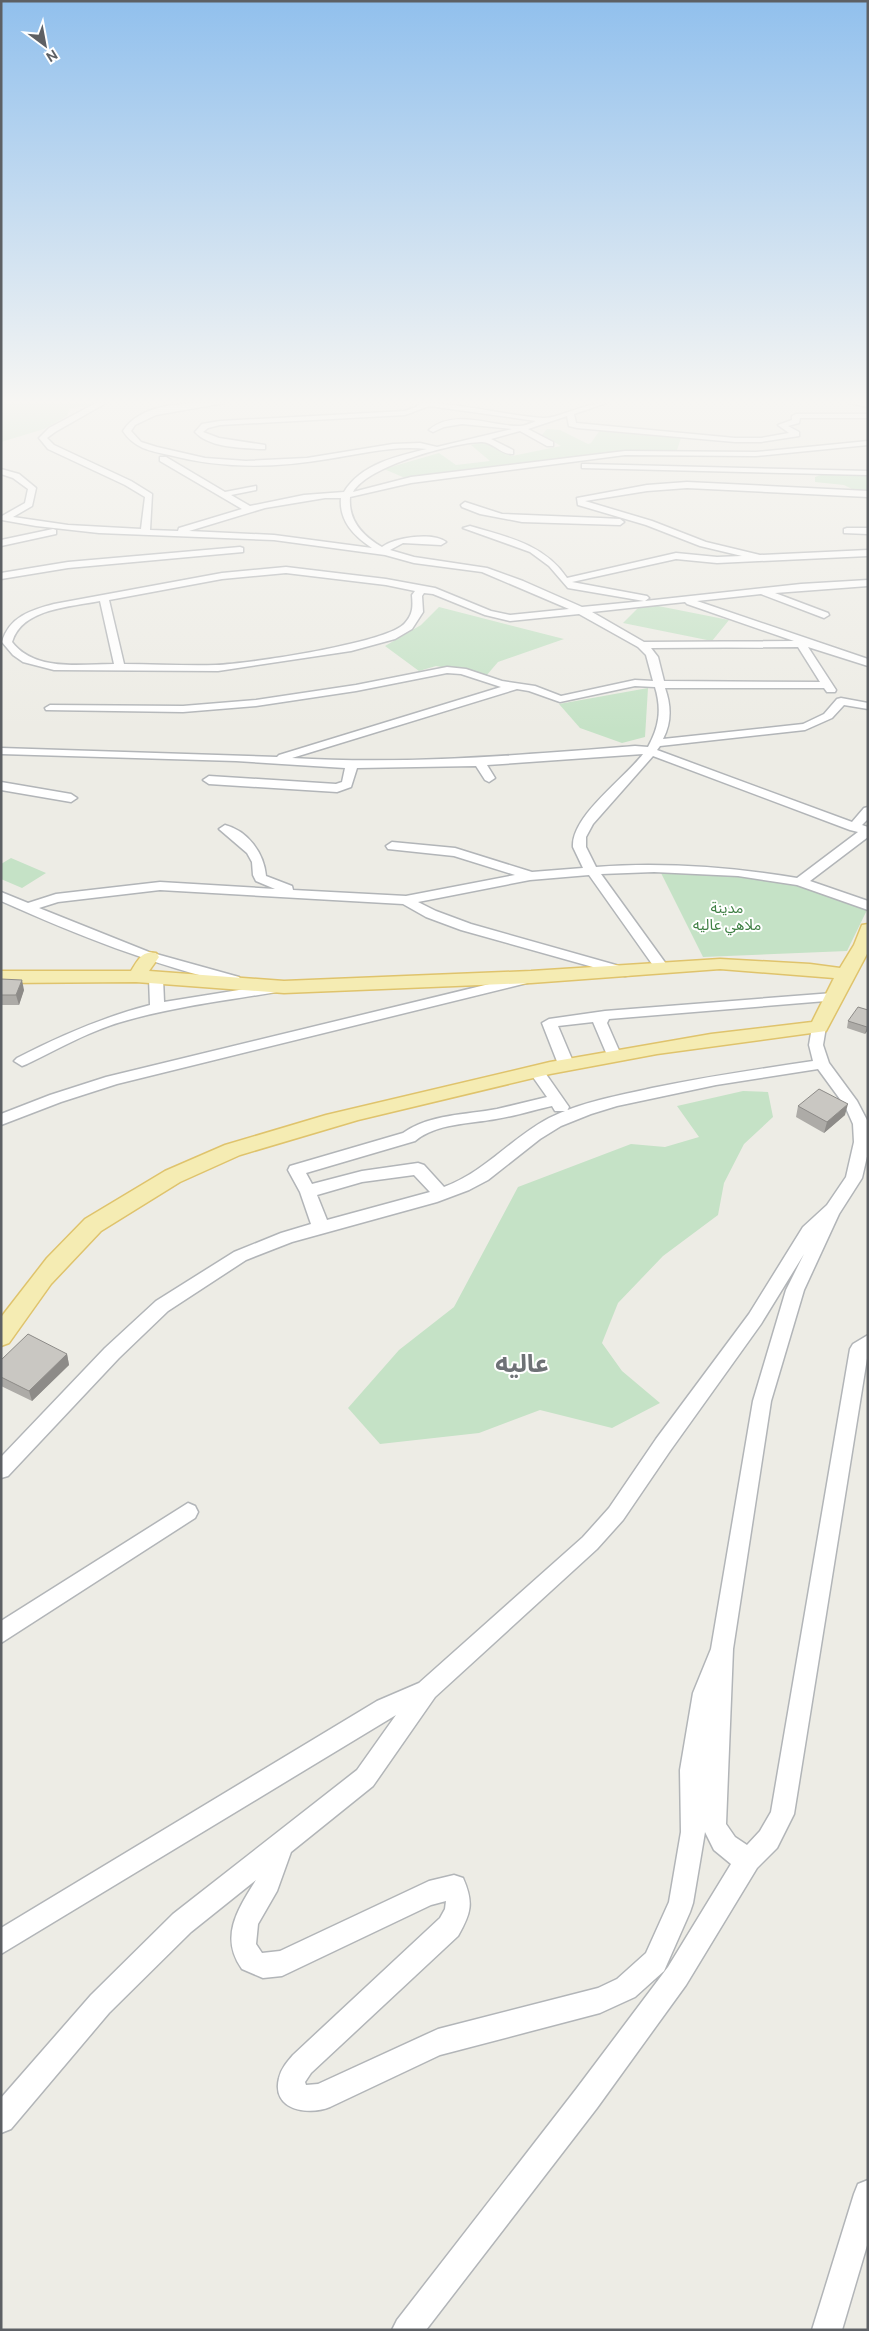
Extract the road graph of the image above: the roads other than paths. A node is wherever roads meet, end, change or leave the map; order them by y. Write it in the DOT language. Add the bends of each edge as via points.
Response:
graph roads {
  1 [pos="577,511"];
  2 [pos="15,512"];
  3 [pos="147,512"];
  4 [pos="244,512"];
  5 [pos="345,512"];
  6 [pos="481,512"];
  7 [pos="609,512"];
  8 [pos="3,518"];
  9 [pos="571,520"];
  10 [pos="87,528"];
  11 [pos="467,528"];
  12 [pos="662,528"];
  13 [pos="847,530"];
  14 [pos="868,531"];
  15 [pos="145,532"];
  16 [pos="46,533"];
  17 [pos="170,534"];
  18 [pos="258,536"];
  19 [pos="441,542"];
  20 [pos="1,543"];
  21 [pos="18,544"];
  22 [pos="240,550"];
  23 [pos="388,552"];
  24 [pos="868,553"];
  25 [pos="843,554"];
  26 [pos="757,558"];
  27 [pos="868,558"];
  28 [pos="1,576"];
  29 [pos="201,580"];
  30 [pos="565,581"];
  31 [pos="868,583"];
  32 [pos="422,590"];
  33 [pos="762,591"];
  34 [pos="187,593"];
  35 [pos="104,598"];
  36 [pos="679,600"];
  37 [pos="655,601"];
  38 [pos="582,611"];
  39 [pos="824,615"];
  40 [pos="801,644"];
  41 [pos="813,644"];
  42 [pos="644,645"];
  43 [pos="868,663"];
  44 [pos="120,668"];
  45 [pos="659,684"];
  46 [pos="827,684"];
  47 [pos="515,686"];
  48 [pos="841,701"];
  49 [pos="868,706"];
  50 [pos="50,708"];
  51 [pos="653,747"];
  52 [pos="1,751"];
  53 [pos="274,760"];
  54 [pos="480,762"];
  55 [pos="352,765"];
  56 [pos="489,778"];
  57 [pos="209,780"];
  58 [pos="1,786"];
  59 [pos="71,798"];
  60 [pos="868,811"];
  61 [pos="225,829"];
  62 [pos="863,830"];
  63 [pos="392,846"];
  64 [pos="592,871"];
  65 [pos="530,876"];
  66 [pos="800,882"];
  67 [pos="304,895"];
  68 [pos="1,896"];
  69 [pos="406,900"];
  70 [pos="868,906"];
  71 [pos="26,908"];
  72 [pos="866,939"];
  73 [pos="142,966"];
  74 [pos="662,968"];
  75 [pos="849,968"];
  76 [pos="626,972"];
  77 [pos="1,977"];
  78 [pos="531,977"];
  79 [pos="156,978"];
  80 [pos="178,979"];
  81 [pos="240,982"];
  82 [pos="284,987"];
  83 [pos="833,997"];
  84 [pos="157,1008"];
  85 [pos="602,1017"];
  86 [pos="819,1028"];
  87 [pos="614,1054"];
  88 [pos="22,1061"];
  89 [pos="566,1064"];
  90 [pos="822,1064"];
  91 [pos="536,1070"];
  92 [pos="557,1100"];
  93 [pos="568,1117"];
  94 [pos="1,1120"];
  95 [pos="308,1192"];
  96 [pos="441,1194"];
  97 [pos="833,1209"];
  98 [pos="321,1228"];
  99 [pos="8,1321"];
  100 [pos="1,1337"];
  101 [pos="868,1342"];
  102 [pos="1,1470"];
  103 [pos="188,1512"];
  104 [pos="1,1633"];
  105 [pos="722,1649"];
  106 [pos="427,1690"];
  107 [pos="281,1846"];
  108 [pos="748,1859"];
  109 [pos="1,1942"];
  110 [pos="1,2119"];
  111 [pos="868,2194"];
  112 [pos="407,2330"];
  113 [pos="827,2330"];
  1 -- 9 [label="street"];
  2 -- 8 [label="street"];
  3 -- 15 [label="street"];
  4 -- 17 [label="street"];
  5 -- 23 [label="street" via="351,525"];
  6 -- 9 [label="street" via="510,518"];
  7 -- 12 [label="street"];
  8 -- 10 [label="street"];
  9 -- 12 [label="street" via="612,521"];
  10 -- 15 [label="street"];
  10 -- 16 [label="street"];
  11 -- 30 [label="street" via="499,537 540,555"];
  12 -- 26 [label="street" via="702,544"];
  13 -- 14 [label="street"];
  15 -- 17 [label="street"];
  16 -- 20 [label="street"];
  16 -- 21 [label="street" via="48,536 20,540"];
  17 -- 18 [label="street"];
  18 -- 22 [label="street"];
  18 -- 23 [label="street"];
  19 -- 23 [label="street" via="398,541 390,545"];
  22 -- 28 [label="street" via="68,565"];
  22 -- 29 [label="street"];
  23 -- 38 [label="street" via="489,571"];
  24 -- 25 [label="street"];
  25 -- 26 [label="street"];
  25 -- 27 [label="street"];
  26 -- 30 [label="street" via="717,560 676,556"];
  29 -- 32 [label="street" via="224,579 252,572 301,570"];
  29 -- 34 [label="street"];
  29 -- 35 [label="street"];
  30 -- 37 [label="street" via="571,586"];
  31 -- 33 [label="street"];
  32 -- 38 [label="street" via="440,592 502,617"];
  32 -- 44 [label="street" via="417,595 418,612 408,626 391,637 360,646 218,668"];
  33 -- 36 [label="street"];
  33 -- 39 [label="street"];
  35 -- 44 [label="street"];
  35 -- 44 [label="street" via="36,612 12,627 7,642 12,650 34,664 70,669"];
  36 -- 37 [label="street"];
  36 -- 41 [label="street" via="697,603"];
  37 -- 38 [label="street"];
  38 -- 42 [label="street"];
  40 -- 41 [label="street"];
  40 -- 42 [label="street"];
  40 -- 46 [label="street"];
  41 -- 43 [label="street"];
  42 -- 45 [label="street" via="652,657"];
  45 -- 46 [label="street"];
  45 -- 47 [label="street" via="625,684 560,699 531,688"];
  45 -- 51 [label="street" via="665,706"];
  46 -- 48 [label="street"];
  47 -- 50 [label="street" via="447,670 256,703 183,709"];
  47 -- 53 [label="street"];
  48 -- 49 [label="street"];
  48 -- 51 [label="street" via="828,716 805,726"];
  51 -- 54 [label="street"];
  51 -- 62 [label="street"];
  51 -- 64 [label="street" via="583,830 580,851"];
  52 -- 53 [label="street"];
  53 -- 55 [label="street"];
  54 -- 55 [label="street"];
  54 -- 56 [label="street"];
  55 -- 57 [label="street" via="347,784 338,788"];
  58 -- 59 [label="street"];
  60 -- 62 [label="street"];
  61 -- 67 [label="street" via="237,834 247,845 259,862 261,878"];
  62 -- 66 [label="street"];
  63 -- 65 [label="street" via="455,852"];
  64 -- 65 [label="street"];
  64 -- 66 [label="street" via="698,869"];
  64 -- 74 [label="street"];
  65 -- 69 [label="street"];
  66 -- 70 [label="street"];
  67 -- 69 [label="street"];
  67 -- 71 [label="street" via="160,886 56,898"];
  68 -- 71 [label="street"];
  69 -- 76 [label="street" via="430,914 466,927"];
  71 -- 73 [label="street" via="100,941"];
  72 -- 75 [label="main road"];
  73 -- 77 [label="main road"];
  73 -- 79 [label="main road"];
  73 -- 80 [label="street"];
  73 -- 81 [label="street" via="182,968"];
  74 -- 75 [label="main road" via="720,964 811,964"];
  74 -- 76 [label="main road"];
  75 -- 83 [label="main road"];
  76 -- 78 [label="main road"];
  78 -- 82 [label="main road"];
  78 -- 94 [label="street" via="112,1080 53,1098"];
  79 -- 80 [label="main road"];
  79 -- 84 [label="street"];
  80 -- 81 [label="main road"];
  81 -- 82 [label="main road"];
  82 -- 84 [label="street"];
  83 -- 85 [label="street" via="637,1011"];
  83 -- 86 [label="main road"];
  84 -- 88 [label="street" via="91,1028"];
  85 -- 87 [label="street" via="600,1023"];
  85 -- 89 [label="street" via="549,1023"];
  86 -- 87 [label="main road"];
  86 -- 90 [label="street" via="816,1045"];
  87 -- 89 [label="main road"];
  89 -- 91 [label="main road"];
  90 -- 93 [label="street" via="716,1080 615,1101"];
  90 -- 97 [label="street" via="852,1105 861,1124 862,1142 854,1178"];
  91 -- 92 [label="street"];
  91 -- 99 [label="main road" via="280,1134 204,1160 168,1178 94,1225"];
  92 -- 93 [label="street"];
  92 -- 95 [label="street" via="448,1121 417,1131 409,1137 296,1170"];
  93 -- 96 [label="street" via="534,1135 482,1176"];
  95 -- 96 [label="street" via="336,1181 418,1169"];
  95 -- 98 [label="street"];
  96 -- 98 [label="street"];
  97 -- 105 [label="street" via="795,1290 762,1401"];
  97 -- 106 [label="street" via="809,1231 756,1320 616,1514 590,1543"];
  98 -- 102 [label="street" via="287,1237 240,1256 171,1298 112,1353"];
  99 -- 100 [label="main road"];
  101 -- 108 [label="street" via="859,1349 782,1814 759,1853"];
  103 -- 104 [label="street"];
  105 -- 107 [label="street" via="704,1692 692,1770 693,1832 681,1903 655,1962 626,1988 600,2000 438,2042 320,2097 299,2098 291,2090 292,2078 302,2064 449,1927 459,1911 459,1896 454,1887 429,1893 282,1963 268,1967 256,1964 245,1949 244,1926 272,1874"];
  105 -- 108 [label="street" via="714,1824 717,1835 730,1851"];
  106 -- 107 [label="street" via="364,1778"];
  106 -- 109 [label="street" via="385,1709"];
  107 -- 110 [label="street" via="182,1923 106,1997"];
  108 -- 112 [label="street" via="677,1976"];
  111 -- 113 [label="street"];
}
